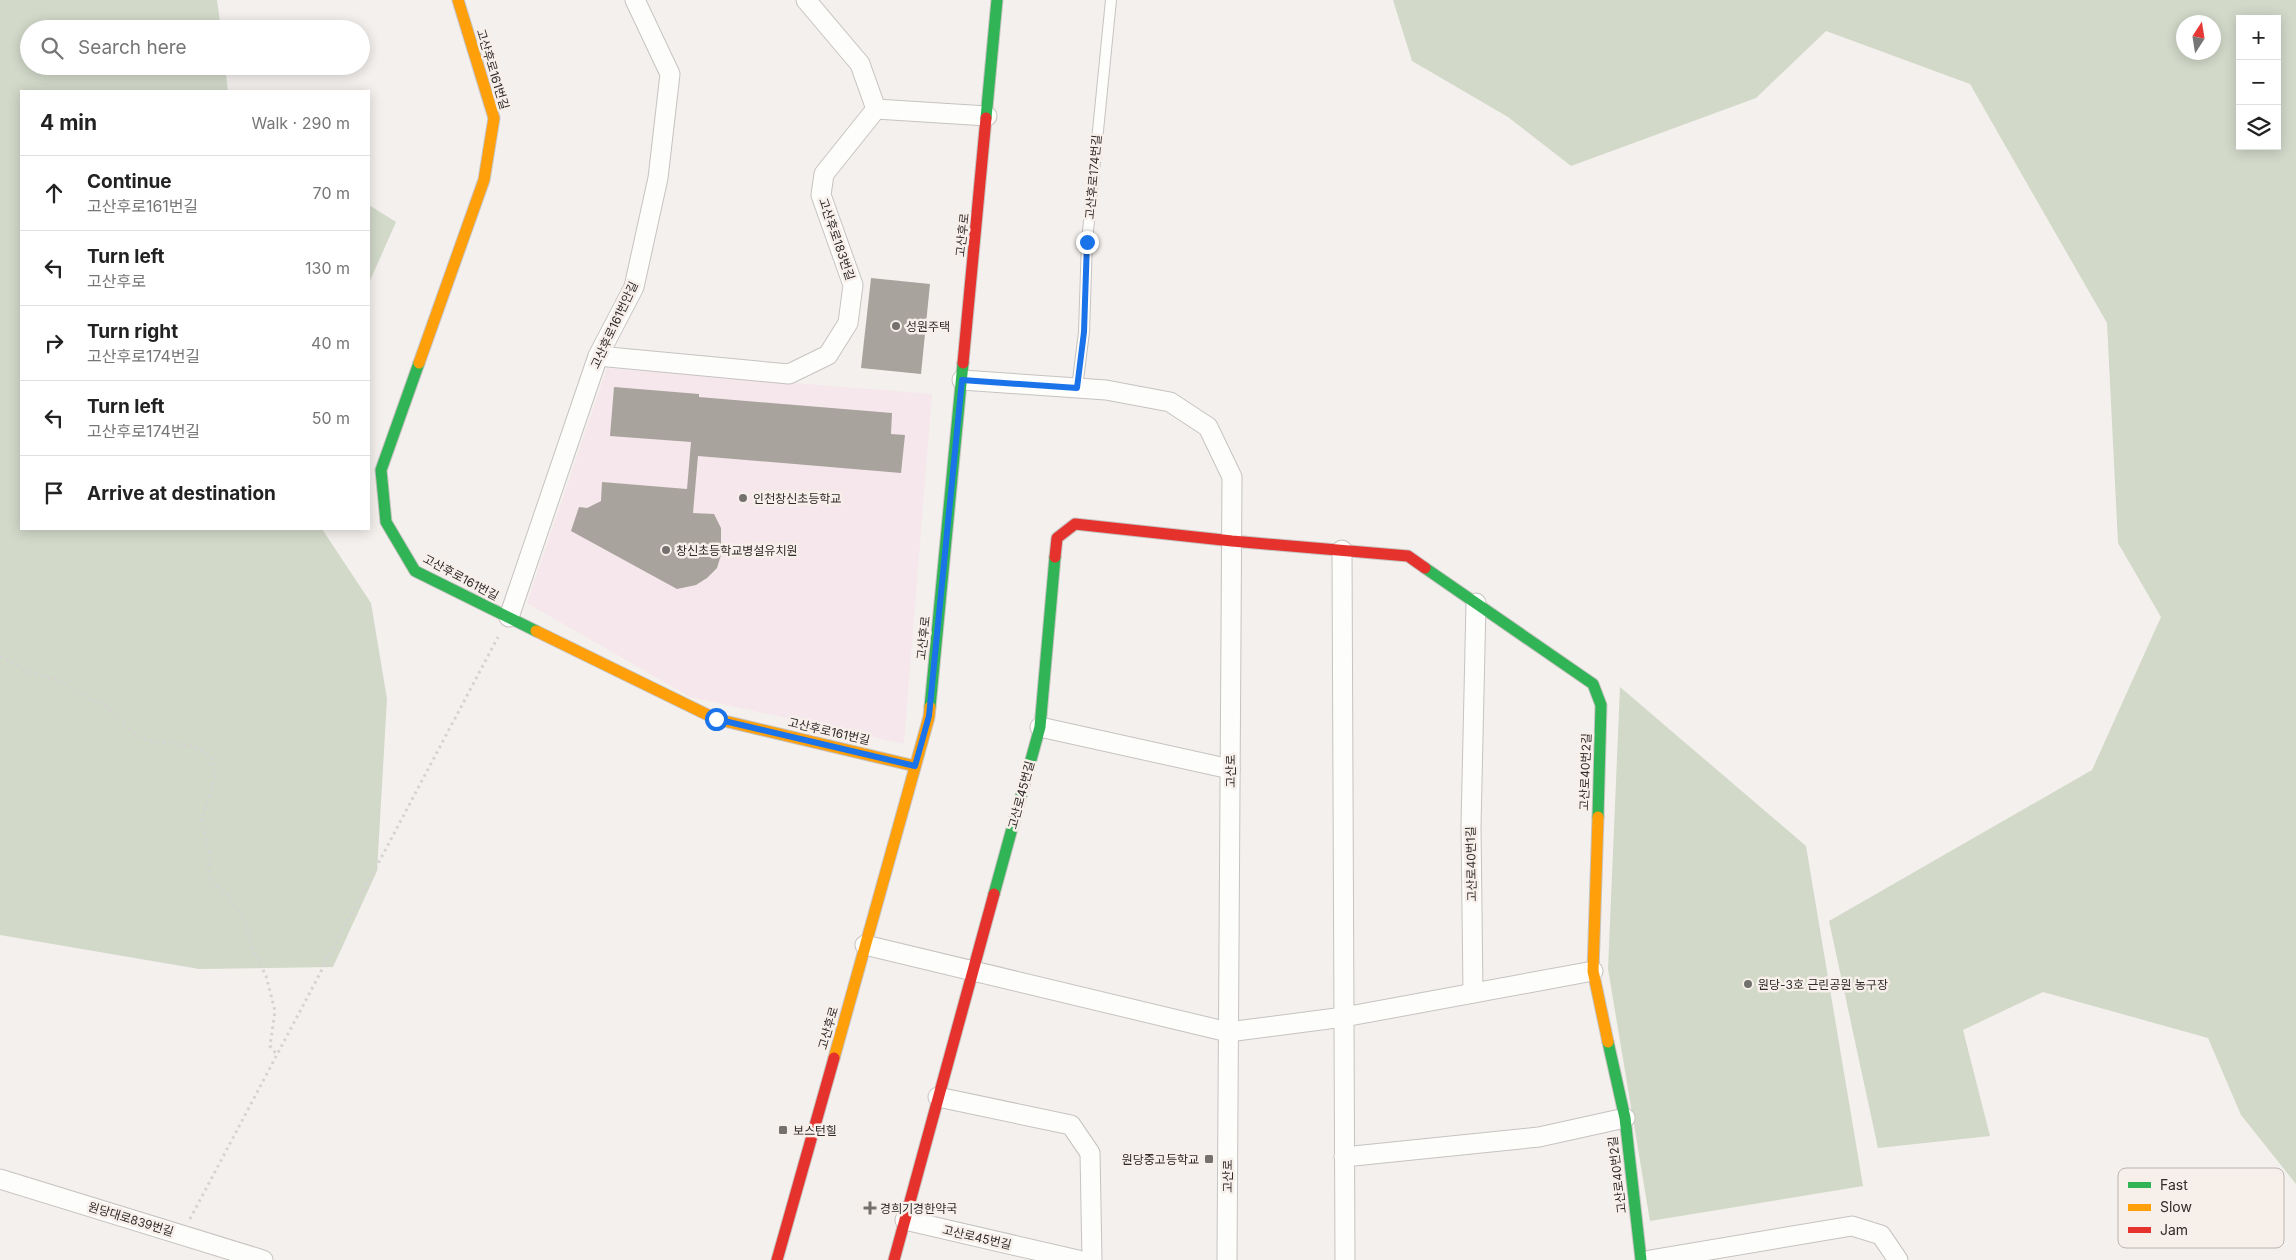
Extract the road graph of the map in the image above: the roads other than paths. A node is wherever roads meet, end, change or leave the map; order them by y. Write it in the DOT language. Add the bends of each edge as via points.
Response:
graph roads {
  1 [pos="458,0"];
  2 [pos="635,0"];
  3 [pos="806,0"];
  4 [pos="997,0"];
  5 [pos="1111,0"];
  6 [pos="876,109"];
  7 [pos="987,116"];
  8 [pos="598,356"];
  9 [pos="962,380"];
  10 [pos="1077,388"];
  11 [pos="1232,541"];
  12 [pos="1342,550"];
  13 [pos="1476,603"];
  14 [pos="509,617"];
  15 [pos="1040,727"];
  16 [pos="915,766"];
  17 [pos="1230,768"];
  18 [pos="865,945"];
  19 [pos="973,971"];
  20 [pos="1593,971"];
  21 [pos="1473,993"];
  22 [pos="1344,1017"];
  23 [pos="1228,1032"];
  24 [pos="938,1097"];
  25 [pos="1624,1118"];
  26 [pos="1344,1157"];
  27 [pos="0,1179"];
  28 [pos="905,1220"];
  29 [pos="263,1260"];
  30 [pos="777,1260"];
  31 [pos="894,1260"];
  32 [pos="1078,1260"];
  33 [pos="1092,1260"];
  34 [pos="1227,1260"];
  35 [pos="1345,1260"];
  36 [pos="1641,1260"];
  37 [pos="1650,1260"];
  38 [pos="1898,1260"];
  1 -- 14 [label="street, 고산후로161번길" via="494,118 484,180 381,470 386,522 415,571"];
  2 -- 8 [label="street, 고산후로161번안길" via="670,74 658,178 634,287"];
  3 -- 6 [label="street" via="860,64"];
  4 -- 7 [label="street, 고산후로"];
  5 -- 10 [label="lane, 고산후로174번길" via="1087,242 1084,332"];
  6 -- 7 [label="street"];
  6 -- 8 [label="street, 고산후로183번길" via="824,174 821,195 853,285 848,323 828,355 789,374"];
  7 -- 9 [label="street, 고산후로"];
  8 -- 14 [label="street, 고산후로161번안길"];
  9 -- 10 [label="street"];
  9 -- 16 [label="street, 고산후로" via="929,716"];
  10 -- 11 [label="street, 고산로" via="1170,402 1208,427 1232,477"];
  11 -- 12 [label="street, 고산로40번2길"];
  11 -- 15 [label="street, 고산로45번길" via="1075,524 1057,538"];
  11 -- 17 [label="street, 고산로"];
  12 -- 13 [label="street, 고산로40번2길" via="1408,556"];
  12 -- 22 [label="street"];
  13 -- 20 [label="street, 고산로40번2길" via="1593,684 1601,705"];
  13 -- 21 [label="street, 고산로40번1길" via="1471,826"];
  14 -- 16 [label="street, 고산후로161번길" via="716,719"];
  15 -- 17 [label="street"];
  15 -- 19 [label="street, 고산로45번길"];
  16 -- 18 [label="street, 고산후로"];
  17 -- 23 [label="street, 고산로"];
  18 -- 19 [label="street"];
  18 -- 30 [label="street, 고산후로"];
  19 -- 23 [label="street"];
  19 -- 24 [label="street, 고산로45번길"];
  20 -- 21 [label="street"];
  20 -- 25 [label="street, 고산로40번2길"];
  21 -- 22 [label="street"];
  22 -- 23 [label="street"];
  22 -- 26 [label="street"];
  23 -- 34 [label="street, 고산로"];
  24 -- 28 [label="street, 고산로45번길"];
  24 -- 33 [label="street" via="1071,1125 1090,1153"];
  25 -- 26 [label="street" via="1538,1137"];
  25 -- 36 [label="street, 고산로40번2길"];
  26 -- 35 [label="street"];
  27 -- 29 [label="street, 원당대로839번길"];
  28 -- 31 [label="street, 고산로45번길"];
  28 -- 32 [label="street, 고산로45번길"];
  37 -- 38 [label="street" via="1852,1226 1880,1235"];
}
